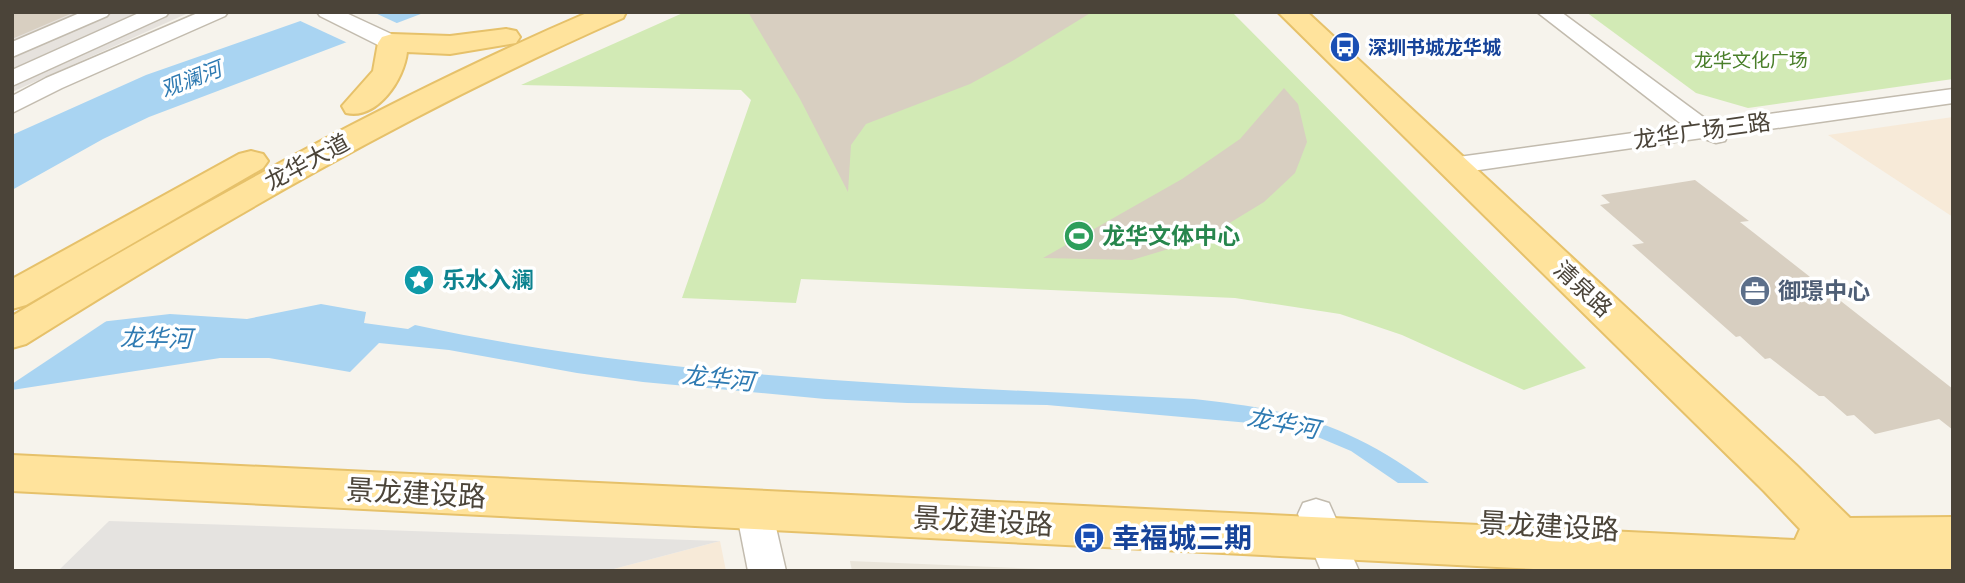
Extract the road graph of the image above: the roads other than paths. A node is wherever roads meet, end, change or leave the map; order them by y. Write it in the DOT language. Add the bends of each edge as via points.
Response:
graph roads {
  1 [pos="100,12"];
  2 [pos="159,12"];
  3 [pos="218,12"];
  4 [pos="327,12"];
  5 [pos="566,12"];
  6 [pos="613,12"];
  7 [pos="1266,12"];
  8 [pos="1291,12"];
  9 [pos="1547,12"];
  10 [pos="1564,12"];
  11 [pos="506,37"];
  12 [pos="392,43"];
  13 [pos="12,50"];
  14 [pos="12,79"];
  15 [pos="1953,96"];
  16 [pos="12,106"];
  17 [pos="357,106"];
  18 [pos="1953,109"];
  19 [pos="1719,134"];
  20 [pos="1457,172"];
  21 [pos="23,289"];
  22 [pos="12,334"];
  23 [pos="12,450"];
  24 [pos="12,473"];
  25 [pos="754,510"];
  26 [pos="1953,537"];
  27 [pos="1328,541"];
  28 [pos="1843,558"];
  29 [pos="1953,569"];
  30 [pos="767,571"];
  1 -- 13 [label="street"];
  2 -- 14 [label="street"];
  3 -- 16 [label="street"];
  4 -- 12 [label="street"];
  5 -- 11 [label="main road, 龙华大道"];
  6 -- 22 [label="main road, 龙华大道" via="312,158 165,239"];
  7 -- 28 [label="main road, 清泉路"];
  8 -- 20 [label="main road, 清泉路"];
  9 -- 19 [label="street"];
  10 -- 19 [label="street"];
  11 -- 12 [label="main road" via="450,46"];
  11 -- 17 [label="main road, 龙华大道"];
  12 -- 17 [label="main road" via="388,74"];
  15 -- 19 [label="street, 龙华广场三路"];
  17 -- 21 [label="main road, 龙华大道"];
  18 -- 19 [label="street, 龙华广场三路"];
  19 -- 20 [label="street, 龙华广场三路"];
  20 -- 28 [label="main road, 清泉路" via="1669,371"];
  23 -- 27 [label="main road, 景龙建设路"];
  24 -- 25 [label="main road, 景龙建设路"];
  25 -- 27 [label="main road, 景龙建设路"];
  25 -- 30 [label="street"];
  26 -- 28 [label="main road, 景龙建设路" via="1912,536"];
  27 -- 28 [label="main road, 景龙建设路"];
  28 -- 29 [label="main road, 景龙建设路"];
}
